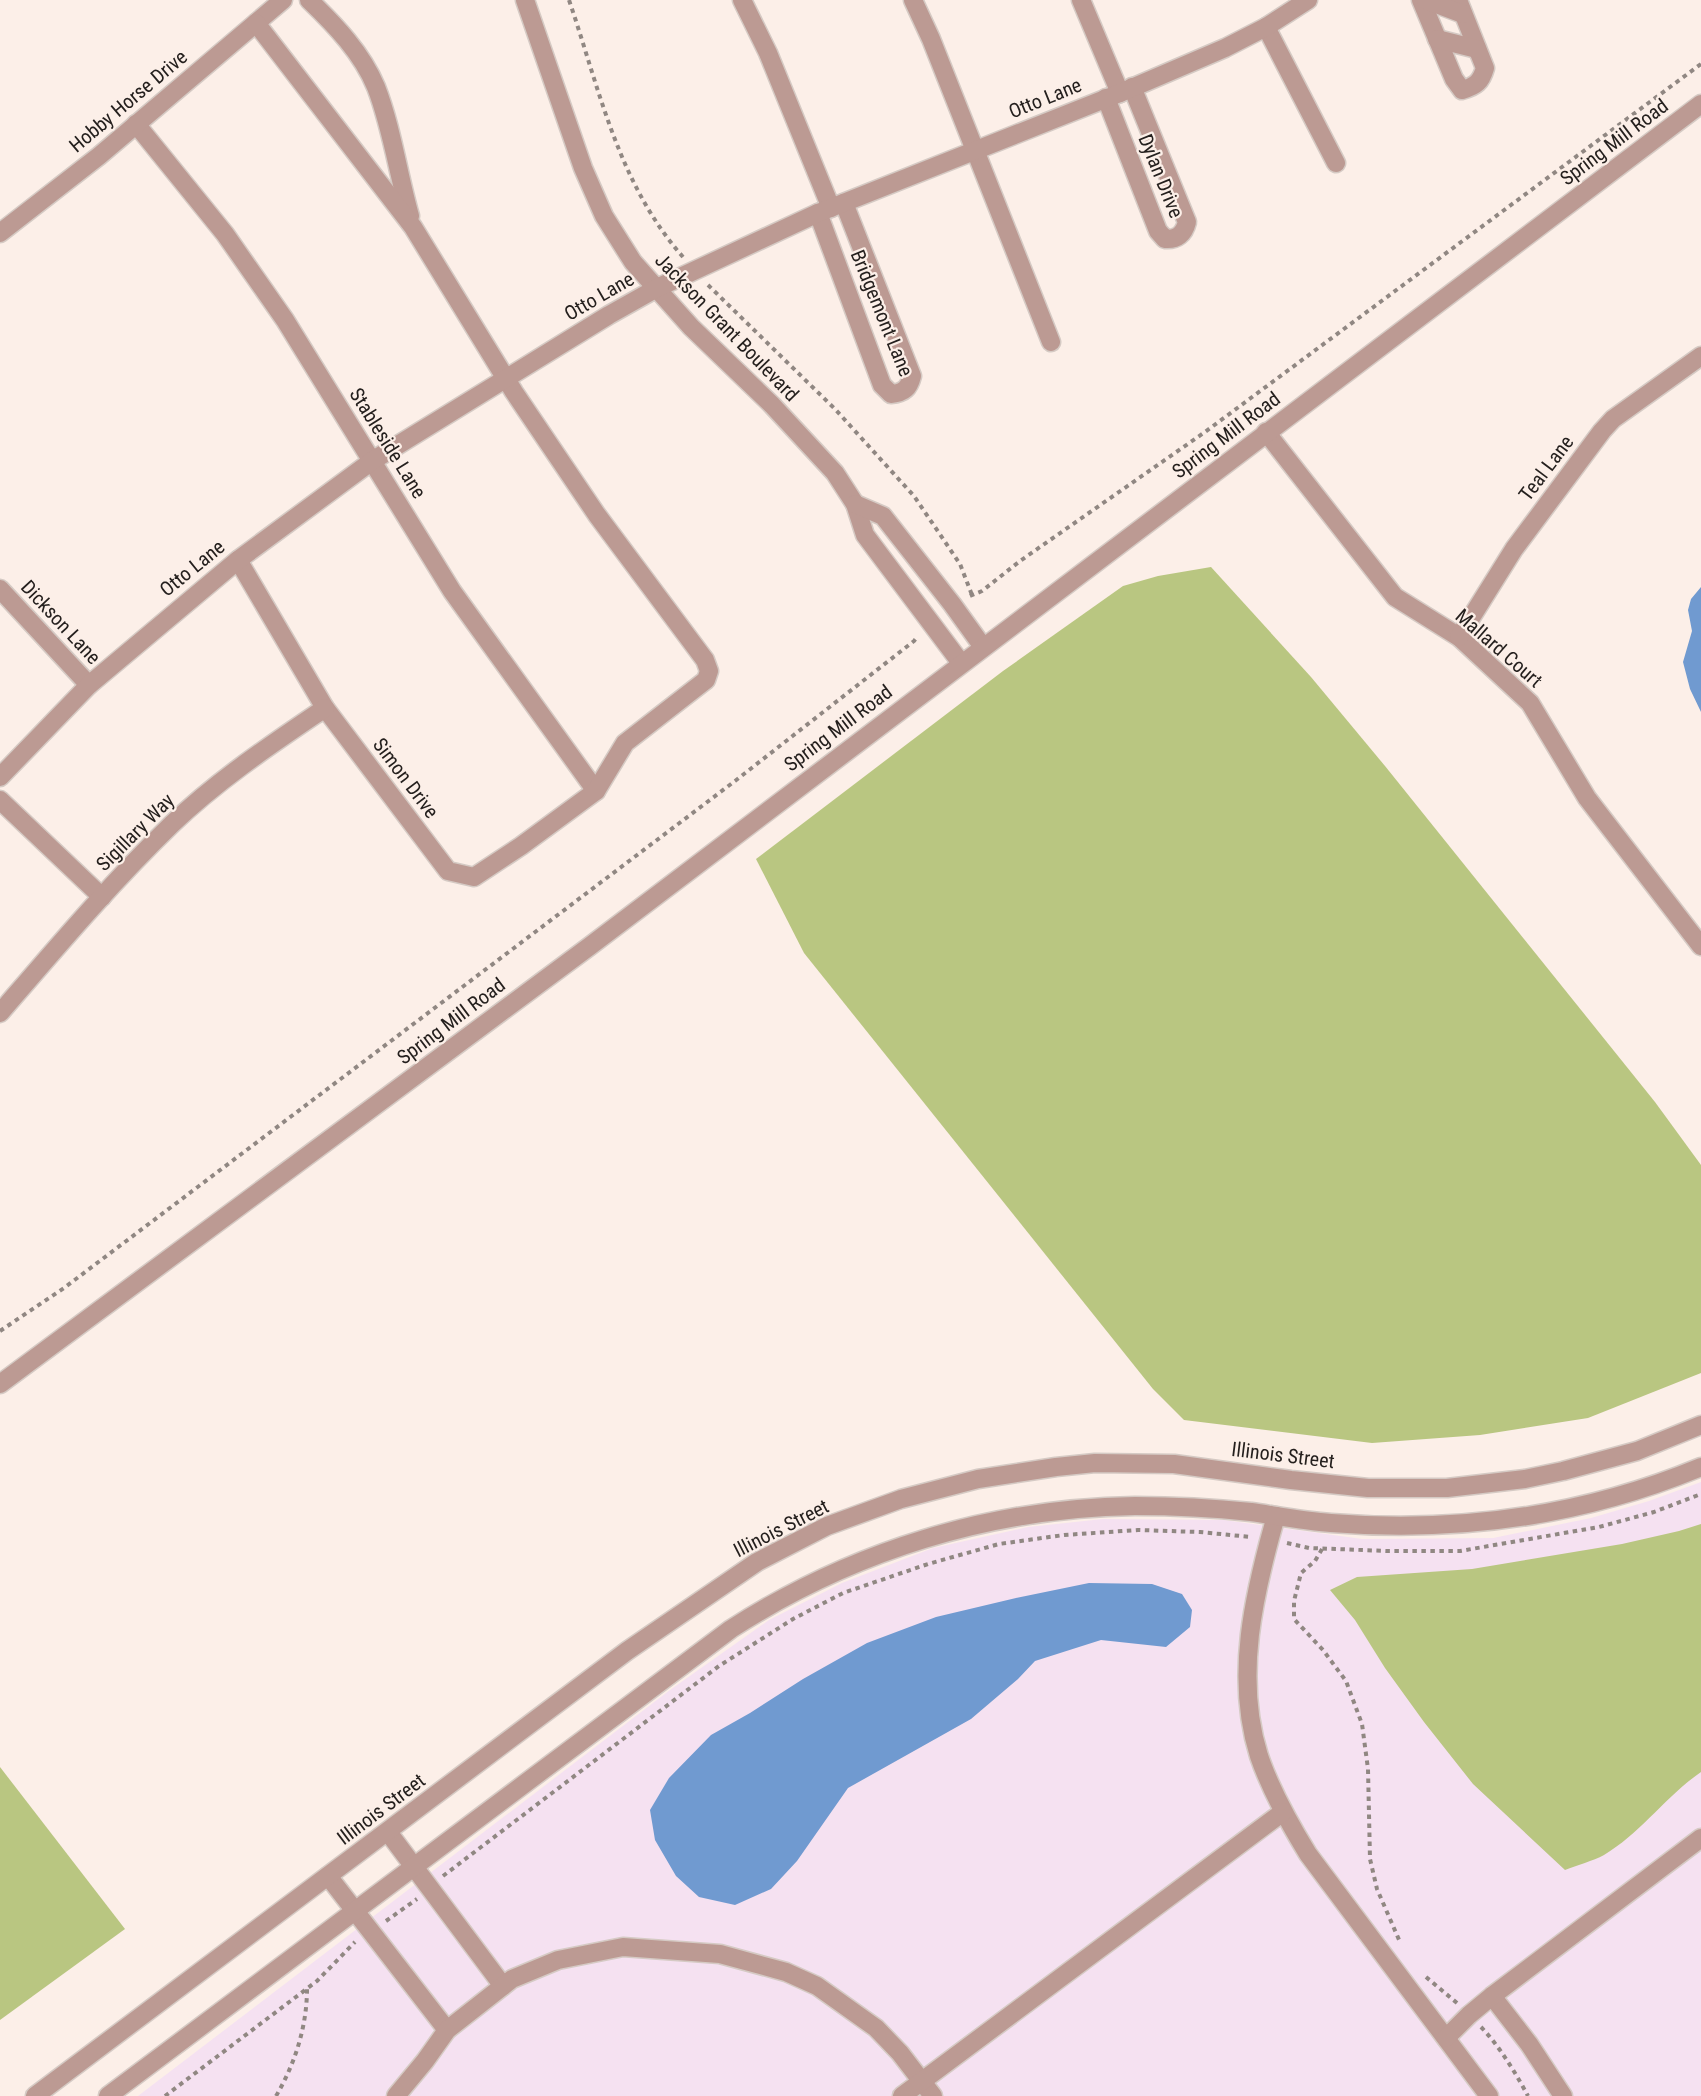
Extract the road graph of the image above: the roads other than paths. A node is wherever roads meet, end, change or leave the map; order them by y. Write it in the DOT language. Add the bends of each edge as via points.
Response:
graph roads {
  1 [pos="283,0"];
  2 [pos="309,0"];
  3 [pos="525,0"];
  4 [pos="742,0"];
  5 [pos="913,0"];
  6 [pos="1081,0"];
  7 [pos="1308,0"];
  8 [pos="1421,0"];
  9 [pos="1426,0"];
  10 [pos="1461,7"];
  11 [pos="256,23"];
  12 [pos="1266,27"];
  13 [pos="1437,39"];
  14 [pos="1477,49"];
  15 [pos="1119,93"];
  16 [pos="1701,104"];
  17 [pos="136,123"];
  18 [pos="974,151"];
  19 [pos="1130,159"];
  20 [pos="1336,164"];
  21 [pos="1165,168"];
  22 [pos="1145,199"];
  23 [pos="1180,206"];
  24 [pos="831,208"];
  25 [pos="413,227"];
  26 [pos="0,233"];
  27 [pos="837,262"];
  28 [pos="870,270"];
  29 [pos="657,288"];
  30 [pos="865,339"];
  31 [pos="899,342"];
  32 [pos="1051,342"];
  33 [pos="1701,356"];
  34 [pos="505,379"];
  35 [pos="1266,432"];
  36 [pos="372,461"];
  37 [pos="855,504"];
  38 [pos="238,560"];
  39 [pos="0,589"];
  40 [pos="1459,638"];
  41 [pos="983,647"];
  42 [pos="961,663"];
  43 [pos="89,685"];
  44 [pos="325,708"];
  45 [pos="0,777"];
  46 [pos="596,791"];
  47 [pos="0,800"];
  48 [pos="102,897"];
  49 [pos="1701,946"];
  50 [pos="0,1013"];
  51 [pos="0,1384"];
  52 [pos="1701,1425"];
  53 [pos="1701,1467"];
  54 [pos="1276,1516"];
  55 [pos="1283,1812"];
  56 [pos="388,1832"];
  57 [pos="1701,1838"];
  58 [pos="413,1866"];
  59 [pos="328,1876"];
  60 [pos="355,1911"];
  61 [pos="503,1986"];
  62 [pos="1492,1996"];
  63 [pos="447,2030"];
  64 [pos="1446,2038"];
  65 [pos="927,2089"];
  66 [pos="36,2096"];
  67 [pos="108,2096"];
  68 [pos="396,2096"];
  69 [pos="902,2096"];
  70 [pos="1489,2096"];
  71 [pos="1563,2096"];
  1 -- 11 [label="street, Hobby Horse Drive"];
  2 -- 25 [label="street" via="359,56 376,87"];
  3 -- 29 [label="street, Jackson Grant Boulevard" via="583,168 604,216 633,262"];
  4 -- 24 [label="street, Bridgemont Lane" via="768,53"];
  5 -- 18 [label="street"];
  6 -- 15 [label="street, Dylan Drive"];
  7 -- 12 [label="street, Otto Lane"];
  8 -- 13 [label="street"];
  9 -- 10 [label="street"];
  10 -- 14 [label="street"];
  11 -- 17 [label="street, Hobby Horse Drive"];
  11 -- 25 [label="street"];
  12 -- 15 [label="street, Otto Lane"];
  12 -- 20 [label="street"];
  13 -- 14 [label="street"];
  13 -- 14 [label="street" via="1462,90 1474,87 1482,78 1485,68"];
  15 -- 18 [label="street, Otto Lane"];
  15 -- 19 [label="street, Dylan Drive"];
  15 -- 21 [label="street, Dylan Drive"];
  16 -- 35 [label="street, Spring Mill Road"];
  17 -- 26 [label="street, Hobby Horse Drive"];
  17 -- 36 [label="street, Stableside Lane" via="225,234 285,320"];
  18 -- 24 [label="street, Otto Lane"];
  18 -- 32 [label="street"];
  19 -- 21 [label="street"];
  19 -- 22 [label="street, Dylan Drive"];
  21 -- 23 [label="street, Dylan Drive"];
  22 -- 23 [label="street"];
  22 -- 23 [label="street, Dylan Drive" via="1165,239 1171,240 1185,230"];
  24 -- 27 [label="street, Bridgemont Lane"];
  24 -- 28 [label="street, Bridgemont Lane"];
  24 -- 29 [label="street, Otto Lane"];
  25 -- 34 [label="street"];
  27 -- 28 [label="street"];
  27 -- 30 [label="street, Bridgemont Lane"];
  28 -- 31 [label="street, Bridgemont Lane"];
  29 -- 34 [label="street, Otto Lane"];
  29 -- 37 [label="street, Jackson Grant Boulevard" via="835,473"];
  30 -- 31 [label="street"];
  30 -- 31 [label="street, Bridgemont Lane" via="882,385 891,394 910,386 912,376"];
  33 -- 40 [label="street, Teal Lane" via="1602,431 1514,549"];
  34 -- 36 [label="street, Otto Lane"];
  34 -- 46 [label="street" via="597,515 705,660 709,671 706,680 625,743"];
  35 -- 40 [label="street, Mallard Court" via="1395,597"];
  35 -- 41 [label="street, Spring Mill Road"];
  36 -- 38 [label="street, Otto Lane"];
  36 -- 46 [label="street, Stableside Lane" via="452,591"];
  37 -- 41 [label="street" via="883,516"];
  37 -- 42 [label="street, Jackson Grant Boulevard" via="865,535"];
  38 -- 43 [label="street, Otto Lane"];
  38 -- 44 [label="street, Simon Drive"];
  39 -- 43 [label="street, Dickson Lane"];
  40 -- 49 [label="street, Mallard Court" via="1530,703 1587,798"];
  41 -- 42 [label="street, Spring Mill Road"];
  42 -- 51 [label="street, Spring Mill Road" via="590,946"];
  43 -- 45 [label="street, Otto Lane"];
  44 -- 46 [label="street, Simon Drive" via="448,871 474,877"];
  44 -- 48 [label="street, Sigillary Way" via="229,774 173,823"];
  47 -- 48 [label="street"];
  48 -- 50 [label="street, Sigillary Way"];
  52 -- 56 [label="street, Illinois Street" via="1637,1451 1563,1471 1447,1488 1368,1488 1174,1464 1095,1463 978,1479 901,1499 827,1526 757,1562 627,1650"];
  53 -- 54 [label="street" via="1602,1501 1486,1523 1406,1527"];
  54 -- 55 [label="street" via="1253,1606 1247,1663 1248,1704 1259,1755"];
  54 -- 58 [label="street" via="1173,1507 1056,1511 942,1532 868,1557 797,1589 731,1629"];
  55 -- 64 [label="street" via="1308,1854"];
  55 -- 65 [label="street"];
  56 -- 58 [label="street"];
  56 -- 59 [label="street, Illinois Street"];
  57 -- 62 [label="street"];
  58 -- 60 [label="street"];
  58 -- 61 [label="street"];
  59 -- 60 [label="street"];
  59 -- 66 [label="street, Illinois Street"];
  60 -- 63 [label="street"];
  60 -- 67 [label="street"];
  61 -- 63 [label="street"];
  61 -- 65 [label="street" via="558,1960 623,1947 720,1954 786,1972 817,1986 876,2028"];
  62 -- 64 [label="street"];
  62 -- 71 [label="street"];
  63 -- 68 [label="street"];
  64 -- 70 [label="street"];
  65 -- 69 [label="street"];
}
